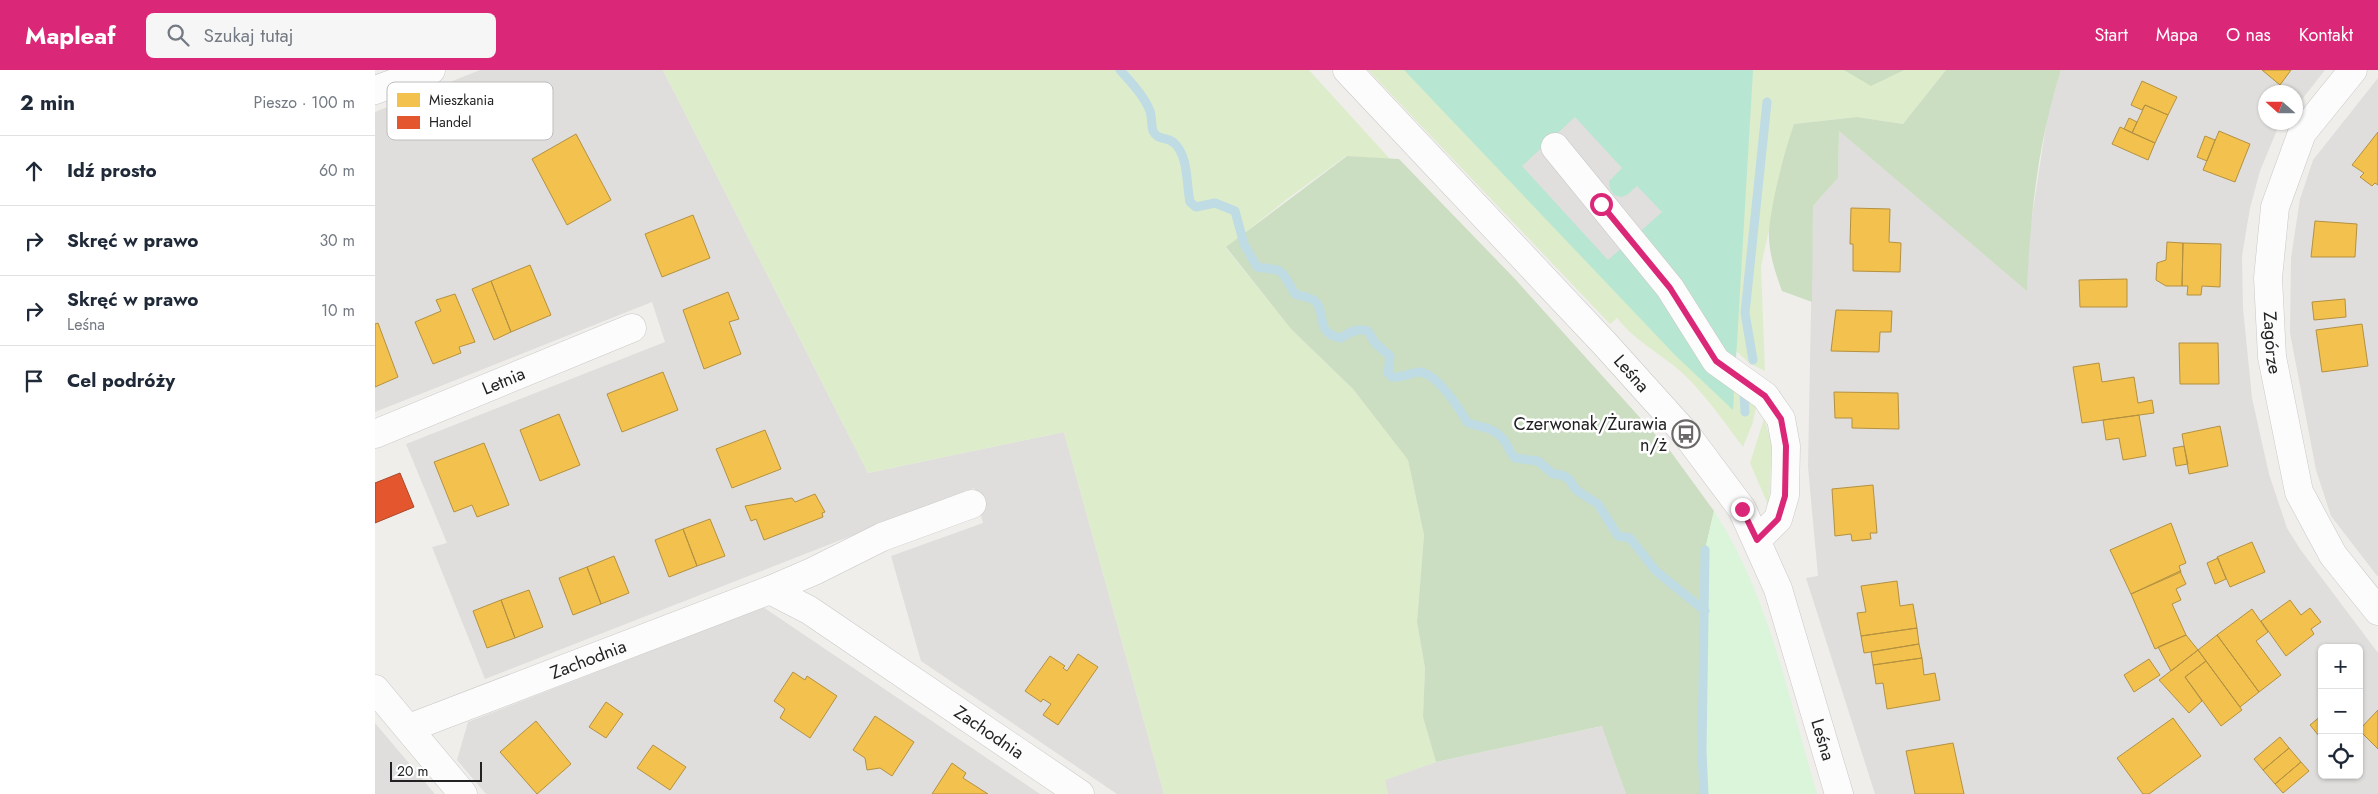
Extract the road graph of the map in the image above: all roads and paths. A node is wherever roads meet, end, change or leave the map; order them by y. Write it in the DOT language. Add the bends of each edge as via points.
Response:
graph roads {
  1 [pos="431,70"];
  2 [pos="1347,70"];
  3 [pos="2353,70"];
  4 [pos="397,82"];
  5 [pos="387,86"];
  6 [pos="375,90"];
  7 [pos="1555,147"];
  8 [pos="632,328"];
  9 [pos="375,434"];
  10 [pos="971,504"];
  11 [pos="1757,540"];
  12 [pos="769,590"];
  13 [pos="2378,611"];
  14 [pos="375,689"];
  15 [pos="409,728"];
  16 [pos="463,794"];
  17 [pos="1080,794"];
  18 [pos="1839,794"];
  1 -- 4 [label="street"];
  2 -- 11 [label="street, Leśna" via="1686,434 1742,509"];
  3 -- 13 [label="street, Zagórze" via="2302,133 2275,208 2268,278 2271,347 2299,492 2333,555"];
  5 -- 6 [label="street"];
  7 -- 11 [label="street" via="1670,288 1716,361 1760,390 1781,419 1786,446 1785,496 1778,519"];
  8 -- 9 [label="street, Letnia"];
  10 -- 12 [label="street, Zachodnia" via="882,536"];
  11 -- 18 [label="street, Leśna" via="1778,589"];
  12 -- 15 [label="street, Zachodnia"];
  12 -- 17 [label="street, Zachodnia" via="809,610"];
  14 -- 15 [label="street"];
  15 -- 16 [label="street"];
}
